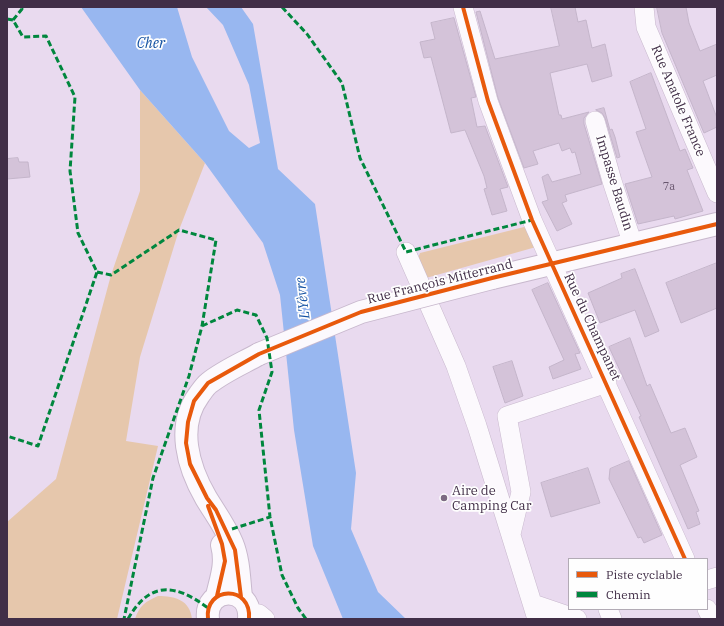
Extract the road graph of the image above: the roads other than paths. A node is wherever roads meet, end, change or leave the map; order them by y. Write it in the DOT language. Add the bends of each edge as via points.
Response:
graph roads {
  1 [pos="463,7"];
  2 [pos="644,7"];
  3 [pos="595,121"];
  4 [pos="717,193"];
  5 [pos="717,224"];
  6 [pos="633,245"];
  7 [pos="406,252"];
  8 [pos="552,264"];
  9 [pos="607,383"];
  10 [pos="207,498"];
  11 [pos="511,535"];
  12 [pos="685,558"];
  13 [pos="218,596"];
  14 [pos="708,610"];
  15 [pos="251,612"];
  16 [pos="535,612"];
  17 [pos="208,619"];
  18 [pos="577,619"];
  19 [pos="712,619"];
  1 -- 8 [label="street, Rue du Champanet" via="488,101 532,220"];
  2 -- 4 [label="street, Rue Anatole France" via="646,27"];
  3 -- 6 [label="street, Impasse Baudin"];
  5 -- 6 [label="main road, Rue François Mitterrand"];
  6 -- 8 [label="main road, Rue François Mitterrand"];
  7 -- 11 [label="street" via="456,366"];
  8 -- 9 [label="street, Rue du Champanet"];
  8 -- 10 [label="main road, Rue François Mitterrand, bridge" via="362,312 259,354 208,383 194,401 186,443 190,464"];
  9 -- 11 [label="street" via="507,416 521,492"];
  9 -- 12 [label="street, Rue du Champanet"];
  10 -- 13 [label="main road" via="224,552 224,572"];
  10 -- 15 [label="main road" via="216,510 235,550"];
  11 -- 16 [label="street"];
  13 -- 15 [label="main road" via="229,593"];
  13 -- 17 [label="main road" via="208,608"];
  14 -- 19 [label="street"];
  16 -- 18 [label="street"];
}
